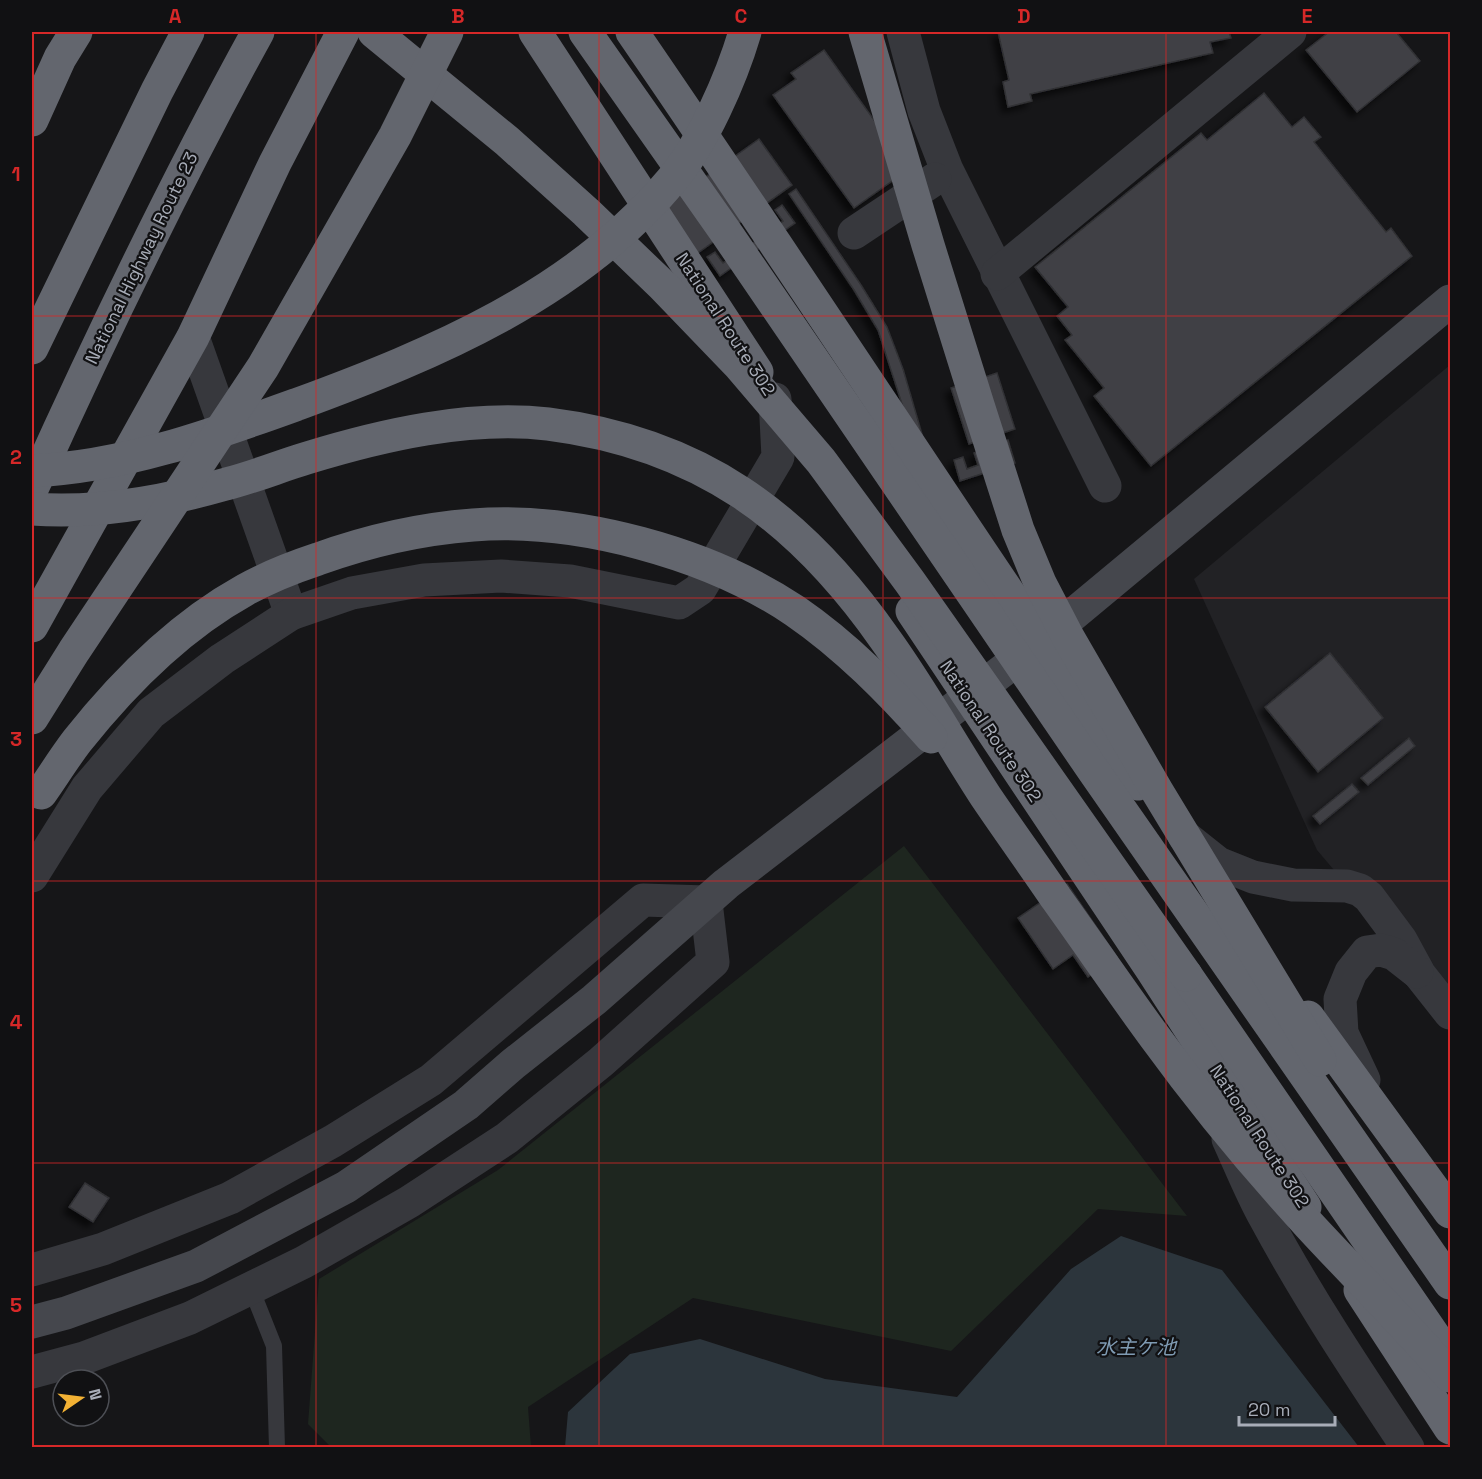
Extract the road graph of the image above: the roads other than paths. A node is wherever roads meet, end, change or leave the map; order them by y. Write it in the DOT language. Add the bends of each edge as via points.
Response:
graph roads {
  1 [pos="76,32"];
  2 [pos="188,32"];
  3 [pos="258,32"];
  4 [pos="343,32"];
  5 [pos="374,32"];
  6 [pos="447,32"];
  7 [pos="535,32"];
  8 [pos="585,32"];
  9 [pos="632,32"];
  10 [pos="745,32"];
  11 [pos="865,32"];
  12 [pos="903,32"];
  13 [pos="1290,32"];
  14 [pos="32,120"];
  15 [pos="947,170"];
  16 [pos="854,233"];
  17 [pos="997,274"];
  18 [pos="1450,301"];
  19 [pos="193,337"];
  20 [pos="32,348"];
  21 [pos="775,399"];
  22 [pos="32,471"];
  23 [pos="1105,486"];
  24 [pos="32,489"];
  25 [pos="32,509"];
  26 [pos="291,614"];
  27 [pos="32,626"];
  28 [pos="1040,642"];
  29 [pos="968,697"];
  30 [pos="32,718"];
  31 [pos="987,798"];
  32 [pos="32,809"];
  33 [pos="1161,817"];
  34 [pos="32,876"];
  35 [pos="706,902"];
  36 [pos="1152,970"];
  37 [pos="1420,975"];
  38 [pos="1450,1013"];
  39 [pos="1381,1117"];
  40 [pos="1450,1212"];
  41 [pos="1450,1258"];
  42 [pos="32,1270"];
  43 [pos="1450,1283"];
  44 [pos="251,1288"];
  45 [pos="32,1322"];
  46 [pos="1450,1359"];
  47 [pos="32,1372"];
  48 [pos="1436,1382"];
  49 [pos="1450,1428"];
  50 [pos="277,1448"];
  51 [pos="1408,1448"];
  1 -- 14 [label="highway"];
  2 -- 20 [label="highway"];
  3 -- 24 [label="highway, National Highway Route 23" via="207,124 99,342"];
  4 -- 19 [label="highway" via="275,163"];
  5 -- 46 [label="highway, bridge" via="507,141 663,285 822,461 1186,975"];
  6 -- 30 [label="highway, bridge" via="395,136 263,367"];
  7 -- 21 [label="highway, National Route 302"];
  8 -- 43 [label="highway, bridge"];
  9 -- 28 [label="highway"];
  10 -- 22 [label="highway, bridge" via="721,96 672,180 589,259 539,294 416,358 271,414 156,451 98,464"];
  11 -- 41 [label="highway, bridge" via="1018,530 1040,583 1265,972"];
  12 -- 15 [label="street" via="924,111"];
  13 -- 17 [label="street"];
  15 -- 16 [label="street"];
  15 -- 17 [label="street"];
  17 -- 23 [label="street"];
  18 -- 28 [label="street"];
  19 -- 26 [label="street"];
  19 -- 27 [label="highway"];
  21 -- 26 [label="street" via="778,457 700,589 679,603 570,581 501,576 424,580 352,593"];
  21 -- 29 [label="highway, National Route 302"];
  25 -- 31 [label="highway, bridge" via="87,510 164,499 383,438 443,427 544,424 644,445 733,486 809,546 885,638"];
  26 -- 34 [label="street" via="222,659 151,713 87,788"];
  28 -- 29 [label="street"];
  28 -- 33 [label="highway"];
  29 -- 35 [label="street"];
  29 -- 36 [label="highway, National Route 302"];
  31 -- 32 [label="highway, bridge" via="840,645 795,611 748,583 694,559 640,543 588,532 475,525 413,532 350,548 246,590 203,617 118,694 76,742"];
  31 -- 48 [label="highway, bridge" via="1155,1038 1211,1111 1260,1172 1412,1332"];
  33 -- 37 [label="street" via="1218,863 1253,877 1293,885 1347,886 1360,890 1370,897 1401,940"];
  33 -- 39 [label="highway"];
  35 -- 42 [label="street" via="643,900 431,1080 333,1141 230,1198 104,1249"];
  35 -- 44 [label="street" via="713,962 601,1062 507,1138 409,1202"];
  35 -- 45 [label="street" via="466,1105 346,1187 196,1266"];
  36 -- 48 [label="highway, National Route 302"];
  36 -- 51 [label="street" via="1263,1216 1341,1347"];
  37 -- 38 [label="street"];
  37 -- 39 [label="street" via="1394,954 1381,950 1367,952 1351,972 1340,999 1342,1033"];
  39 -- 40 [label="highway"];
  44 -- 47 [label="street" via="190,1318 84,1358"];
  44 -- 50 [label="lane" via="274,1346"];
  48 -- 49 [label="highway, National Route 302"];
}
